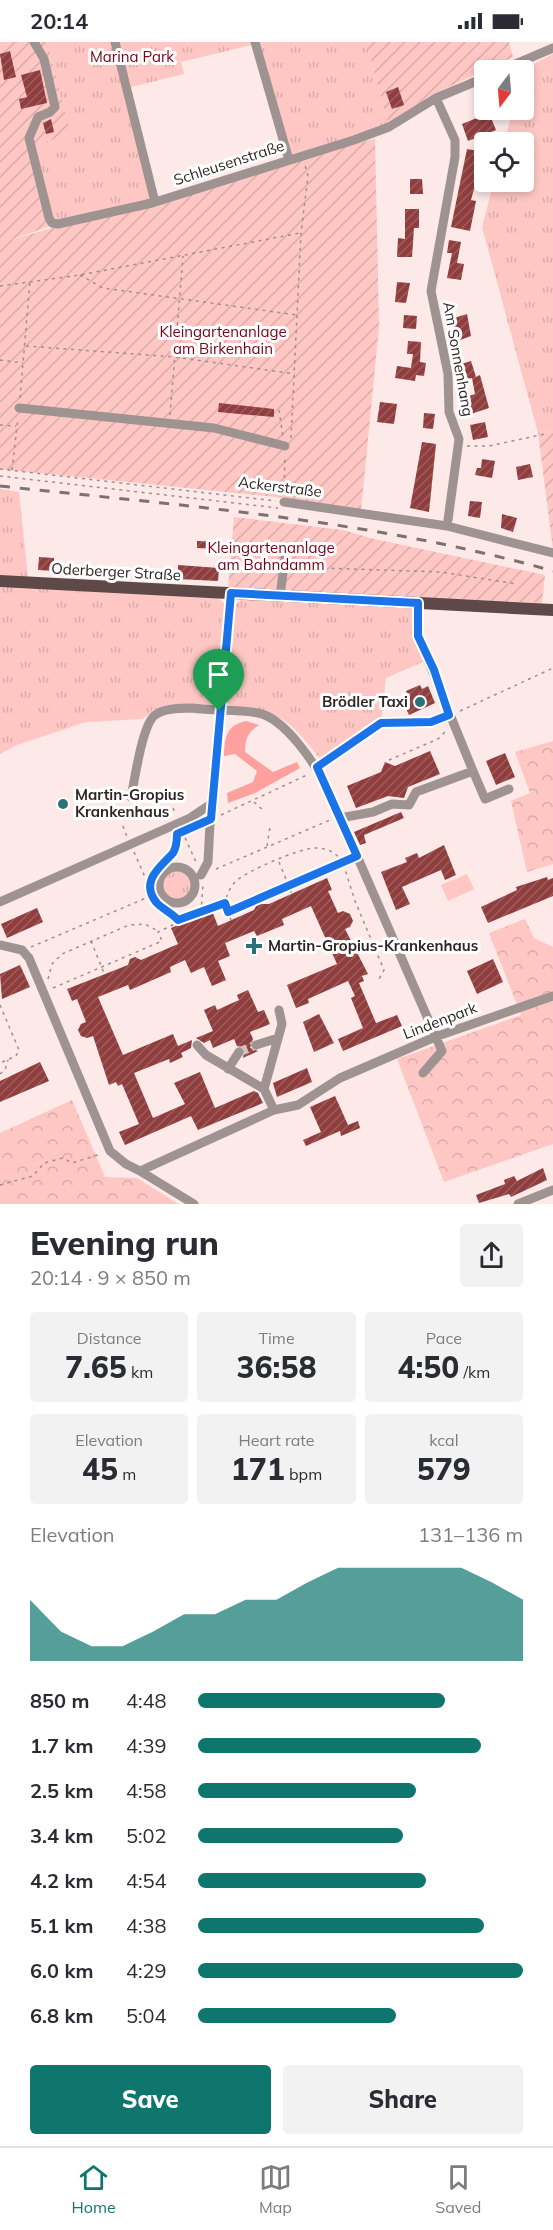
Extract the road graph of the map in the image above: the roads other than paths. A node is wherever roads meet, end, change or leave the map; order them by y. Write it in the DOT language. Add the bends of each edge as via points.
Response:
graph roads {
  1 [pos="34,42"];
  2 [pos="114,42"];
  3 [pos="255,42"];
  4 [pos="553,48"];
  5 [pos="525,60"];
  6 [pos="474,82"];
  7 [pos="436,98"];
  8 [pos="451,131"];
  9 [pos="440,134"];
  10 [pos="289,160"];
  11 [pos="155,202"];
  12 [pos="19,408"];
  13 [pos="285,446"];
  14 [pos="286,505"];
  15 [pos="448,520"];
  16 [pos="553,553"];
  17 [pos="285,562"];
  18 [pos="0,581"];
  19 [pos="231,593"];
  20 [pos="280,596"];
  21 [pos="418,603"];
  22 [pos="553,610"];
  23 [pos="219,711"];
  24 [pos="473,771"];
  25 [pos="509,789"];
  26 [pos="131,796"];
  27 [pos="211,804"];
  28 [pos="340,818"];
  29 [pos="201,875"];
  30 [pos="156,893"];
  31 [pos="0,902"];
  32 [pos="0,945"];
  33 [pos="553,996"];
  34 [pos="279,1010"];
  35 [pos="435,1037"];
  36 [pos="278,1038"];
  37 [pos="197,1046"];
  38 [pos="256,1046"];
  39 [pos="239,1052"];
  40 [pos="228,1069"];
  41 [pos="423,1073"];
  42 [pos="264,1089"];
  43 [pos="274,1110"];
  44 [pos="140,1171"];
  45 [pos="553,1190"];
  46 [pos="194,1204"];
  47 [pos="518,1204"];
  1 -- 11 [label="street, Schleusenstraße" via="44,59 55,107 33,123 30,142 52,223 91,219"];
  2 -- 11 [label="street"];
  3 -- 10 [label="street"];
  4 -- 5 [label="street"];
  6 -- 7 [label="street, Schleusenstraße"];
  7 -- 8 [label="street, Am Sonnenhang"];
  7 -- 10 [label="street, Schleusenstraße" via="389,127"];
  8 -- 9 [label="street"];
  8 -- 15 [label="street, Am Sonnenhang" via="455,157 430,291 447,374 449,412 460,446"];
  10 -- 11 [label="street, Schleusenstraße"];
  12 -- 13 [label="street" via="214,428"];
  14 -- 16 [label="street, Ackerstraße" via="447,526"];
  17 -- 20 [label="street"];
  18 -- 19 [label="main road, Oderberger Straße"];
  19 -- 20 [label="main road, Oderberger Straße"];
  19 -- 23 [label="street"];
  20 -- 21 [label="main road, Oderberger Straße"];
  21 -- 22 [label="main road, Oderberger Straße"];
  21 -- 24 [label="street" via="418,636"];
  23 -- 26 [label="street" via="180,708 153,716"];
  23 -- 27 [label="street"];
  23 -- 28 [label="street" via="259,713 274,720 317,767"];
  24 -- 25 [label="street" via="485,799"];
  24 -- 28 [label="street" via="416,792 409,805 392,804"];
  27 -- 29 [label="street" via="208,862"];
  27 -- 31 [label="street" via="190,818"];
  28 -- 35 [label="street"];
  30 -- 30 [label="street" via="168,901 183,903 194,894 195,880 187,870 172,868 161,878"];
  32 -- 44 [label="street" via="22,950 28,958 110,1151"];
  33 -- 35 [label="street, Lindenpark"];
  34 -- 36 [label="street" via="282,1024"];
  35 -- 41 [label="street" via="442,1051"];
  35 -- 43 [label="street, Lindenpark" via="340,1078 298,1105"];
  36 -- 38 [label="street"];
  36 -- 42 [label="street"];
  37 -- 40 [label="street"];
  39 -- 40 [label="street"];
  40 -- 42 [label="street"];
  42 -- 43 [label="street"];
  43 -- 44 [label="street, Lindenpark"];
  44 -- 46 [label="street"];
  45 -- 47 [label="street"];
}
